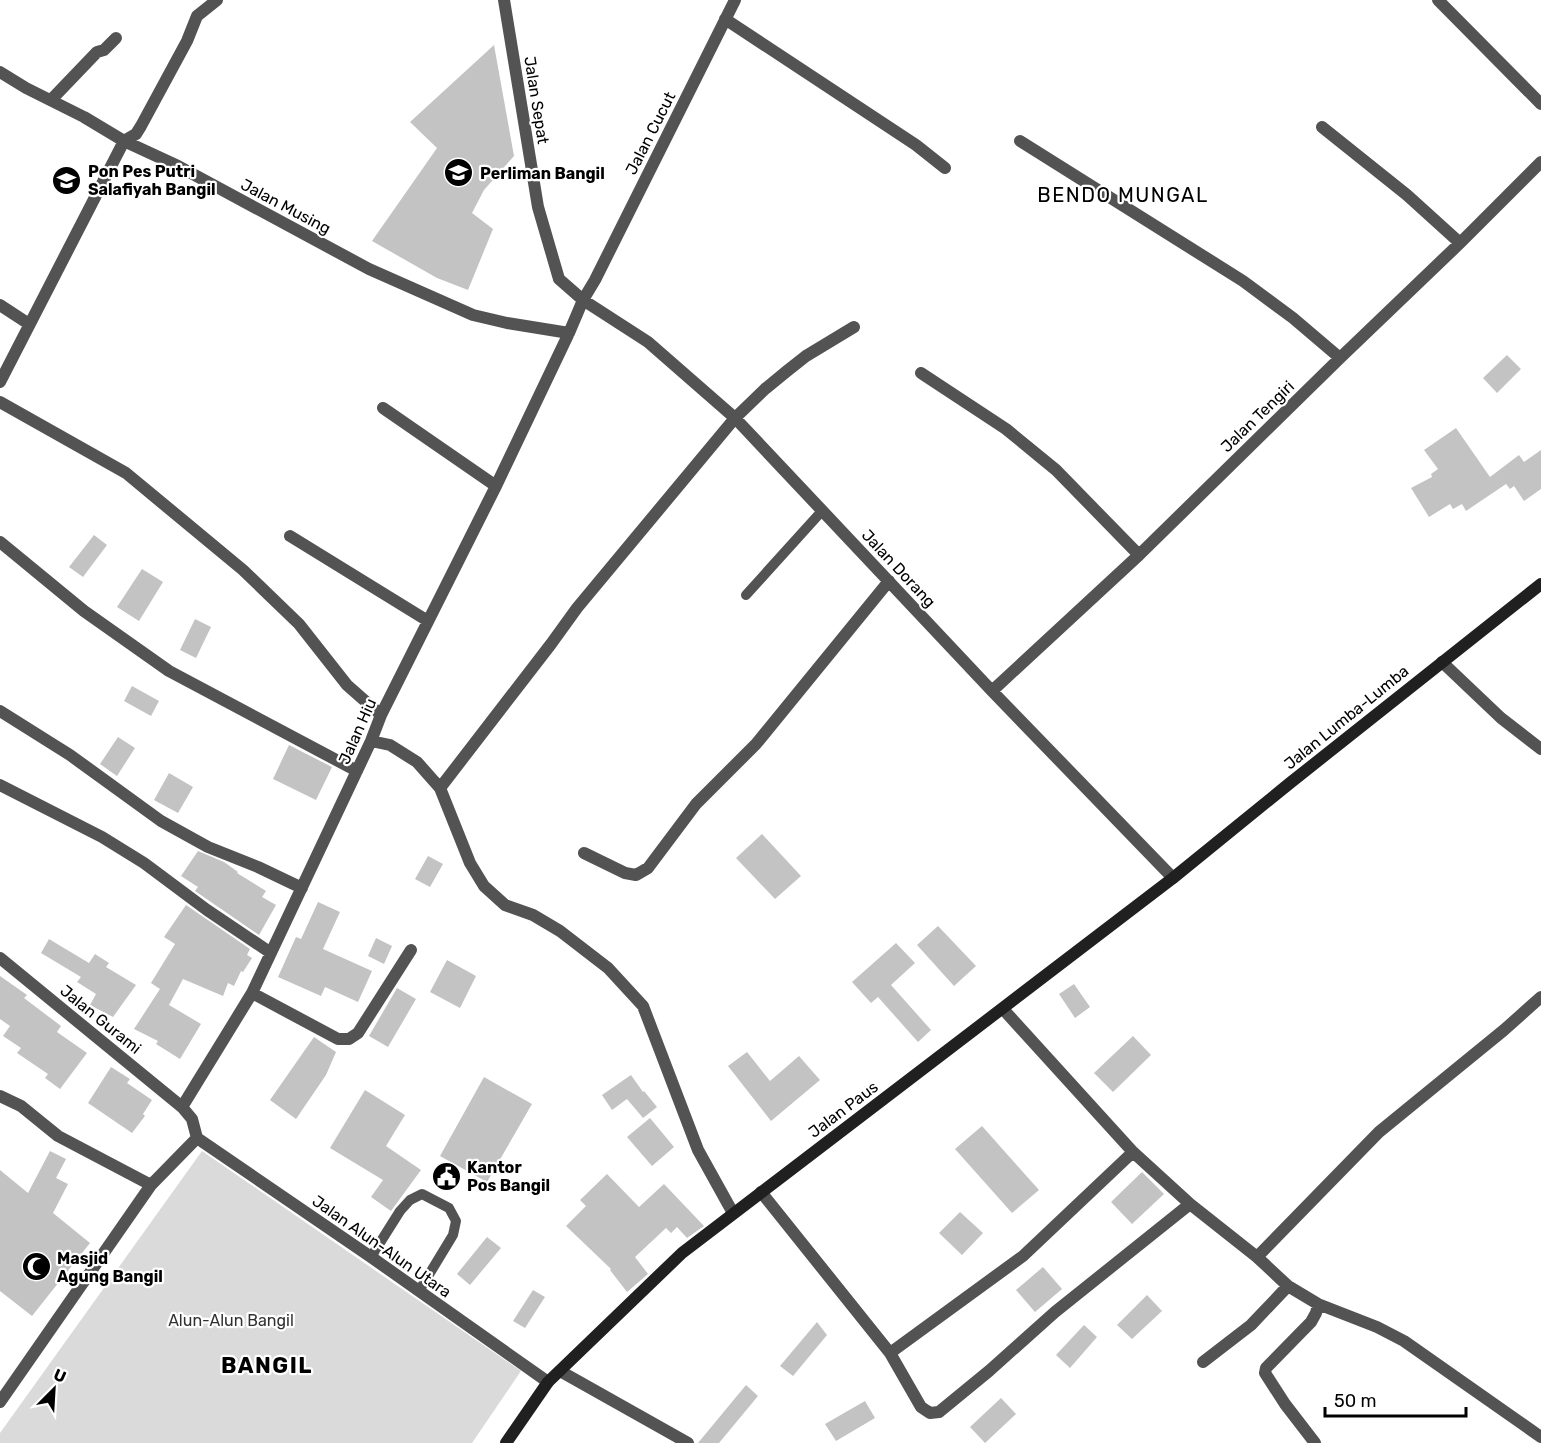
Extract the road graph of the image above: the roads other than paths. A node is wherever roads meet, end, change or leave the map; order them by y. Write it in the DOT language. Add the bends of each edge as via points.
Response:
graph roads {
  1 [pos="217,0"];
  2 [pos="504,0"];
  3 [pos="735,0"];
  4 [pos="1437,0"];
  5 [pos="725,19"];
  6 [pos="116,38"];
  7 [pos="0,72"];
  8 [pos="51,100"];
  9 [pos="1541,104"];
  10 [pos="1322,127"];
  11 [pos="124,141"];
  12 [pos="1020,141"];
  13 [pos="1541,162"];
  14 [pos="945,168"];
  15 [pos="1460,243"];
  16 [pos="583,300"];
  17 [pos="0,305"];
  18 [pos="29,324"];
  19 [pos="854,327"];
  20 [pos="569,333"];
  21 [pos="1340,358"];
  22 [pos="921,373"];
  23 [pos="0,381"];
  24 [pos="0,402"];
  25 [pos="384,408"];
  26 [pos="735,418"];
  27 [pos="496,486"];
  28 [pos="822,511"];
  29 [pos="290,536"];
  30 [pos="0,542"];
  31 [pos="1138,555"];
  32 [pos="889,581"];
  33 [pos="1541,584"];
  34 [pos="746,595"];
  35 [pos="428,621"];
  36 [pos="1442,662"];
  37 [pos="992,691"];
  38 [pos="0,711"];
  39 [pos="381,715"];
  40 [pos="370,741"];
  41 [pos="1541,749"];
  42 [pos="357,771"];
  43 [pos="0,785"];
  44 [pos="440,788"];
  45 [pos="584,853"];
  46 [pos="1173,878"];
  47 [pos="302,888"];
  48 [pos="411,950"];
  49 [pos="271,953"];
  50 [pos="0,958"];
  51 [pos="252,993"];
  52 [pos="1541,997"];
  53 [pos="1003,1009"];
  54 [pos="0,1096"];
  55 [pos="182,1107"];
  56 [pos="197,1138"];
  57 [pos="1133,1152"];
  58 [pos="151,1185"];
  59 [pos="760,1192"];
  60 [pos="1190,1204"];
  61 [pos="732,1213"];
  62 [pos="371,1257"];
  63 [pos="1257,1257"];
  64 [pos="1288,1286"];
  65 [pos="419,1291"];
  66 [pos="1318,1304"];
  67 [pos="890,1353"];
  68 [pos="1203,1362"];
  69 [pos="560,1371"];
  70 [pos="548,1382"];
  71 [pos="0,1401"];
  72 [pos="1541,1437"];
  73 [pos="506,1443"];
  74 [pos="688,1443"];
  75 [pos="1315,1443"];
  1 -- 11 [label="street" via="197,16 141,126"];
  2 -- 16 [label="street, Jalan Sepat" via="538,207 559,279"];
  3 -- 5 [label="street, Jalan Cucut"];
  4 -- 9 [label="street"];
  5 -- 14 [label="street"];
  5 -- 16 [label="street, Jalan Cucut"];
  6 -- 8 [label="street"];
  7 -- 8 [label="street, Jalan Musing"];
  8 -- 11 [label="street, Jalan Musing"];
  10 -- 15 [label="street"];
  11 -- 18 [label="street"];
  11 -- 20 [label="street, Jalan Musing" via="369,269 440,301 473,315"];
  12 -- 21 [label="street" via="1243,281"];
  13 -- 15 [label="street, Jalan Tengiri"];
  15 -- 21 [label="street, Jalan Tengiri"];
  16 -- 20 [label="street, Jalan Hiu"];
  16 -- 26 [label="street, Jalan Dorang" via="648,342"];
  17 -- 18 [label="street"];
  18 -- 23 [label="street"];
  19 -- 26 [label="street" via="787,370"];
  20 -- 27 [label="street, Jalan Hiu"];
  21 -- 31 [label="street, Jalan Tengiri"];
  22 -- 31 [label="street" via="1006,429 1056,470"];
  24 -- 39 [label="street" via="126,473 243,570 299,624 348,686"];
  25 -- 27 [label="street"];
  26 -- 28 [label="street, Jalan Dorang"];
  26 -- 44 [label="street" via="577,608"];
  27 -- 35 [label="street, Jalan Hiu"];
  28 -- 32 [label="street, Jalan Dorang"];
  28 -- 34 [label="lane"];
  29 -- 35 [label="street"];
  30 -- 42 [label="street" via="84,611 169,671"];
  31 -- 37 [label="street, Jalan Tengiri"];
  32 -- 37 [label="street, Jalan Dorang"];
  32 -- 45 [label="street" via="756,744 696,804 648,868 636,875 625,873"];
  33 -- 36 [label="main road, Jalan Lumba-Lumba"];
  35 -- 39 [label="street, Jalan Hiu"];
  36 -- 41 [label="street" via="1501,718"];
  36 -- 46 [label="main road, Jalan Lumba-Lumba"];
  37 -- 46 [label="street, Jalan Dorang"];
  38 -- 47 [label="street" via="70,755 161,821 208,847"];
  39 -- 40 [label="street, Jalan Hiu"];
  40 -- 42 [label="street, Jalan Hiu"];
  40 -- 44 [label="street" via="390,745 417,762"];
  42 -- 47 [label="street, Jalan Hiu"];
  43 -- 49 [label="street" via="144,862"];
  44 -- 61 [label="street" via="470,863 484,886 505,905 560,931 608,968 643,1006 698,1150"];
  46 -- 53 [label="main road, Jalan Paus"];
  47 -- 49 [label="street, Jalan Hiu"];
  48 -- 51 [label="street" via="358,1033 349,1039 338,1039"];
  49 -- 51 [label="street, Jalan Hiu"];
  50 -- 55 [label="street, Jalan Gurami"];
  51 -- 55 [label="street, Jalan Hiu"];
  52 -- 63 [label="street" via="1379,1132"];
  53 -- 57 [label="street"];
  53 -- 59 [label="main road, Jalan Paus"];
  54 -- 58 [label="street" via="21,1106 58,1136"];
  55 -- 56 [label="street" via="192,1119"];
  56 -- 58 [label="street"];
  56 -- 62 [label="street, Jalan Alun-Alun Utara"];
  57 -- 60 [label="street"];
  57 -- 67 [label="street" via="1023,1256"];
  58 -- 71 [label="street"];
  59 -- 61 [label="main road, Jalan Paus"];
  59 -- 67 [label="street"];
  60 -- 63 [label="street"];
  60 -- 67 [label="street" via="939,1412 930,1413 921,1407"];
  61 -- 69 [label="main road, Jalan Paus" via="682,1253"];
  62 -- 65 [label="street, Jalan Alun-Alun Utara"];
  62 -- 65 [label="lane" via="410,1200 422,1194 449,1208 456,1221 453,1235"];
  63 -- 64 [label="street"];
  64 -- 66 [label="street"];
  64 -- 68 [label="street" via="1251,1325"];
  65 -- 70 [label="street, Jalan Alun-Alun Utara"];
  66 -- 72 [label="street" via="1404,1341"];
  66 -- 75 [label="street" via="1311,1322 1265,1373"];
  69 -- 70 [label="main road, Jalan Paus"];
  69 -- 74 [label="street"];
  70 -- 73 [label="main road, Jalan Paus"];
}
